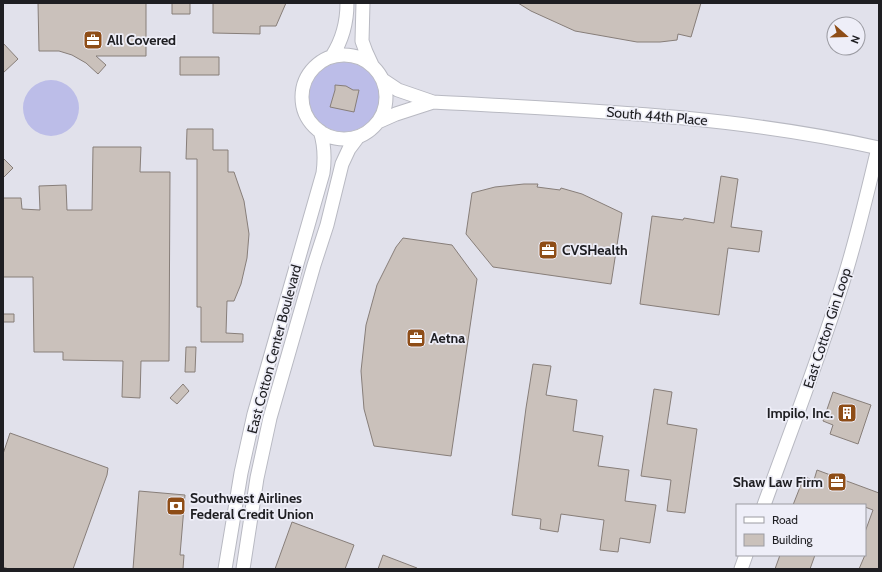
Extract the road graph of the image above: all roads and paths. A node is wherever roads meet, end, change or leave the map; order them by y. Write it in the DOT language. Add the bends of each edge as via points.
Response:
graph roads {
  1 [pos="347,3"];
  2 [pos="363,3"];
  3 [pos="332,56"];
  4 [pos="372,65"];
  5 [pos="383,80"];
  6 [pos="432,102"];
  7 [pos="378,122"];
  8 [pos="320,131"];
  9 [pos="358,137"];
  10 [pos="878,148"];
  11 [pos="308,225"];
  12 [pos="297,322"];
  13 [pos="764,504"];
  14 [pos="746,556"];
  15 [pos="225,569"];
  16 [pos="243,569"];
  17 [pos="742,569"];
  1 -- 3 [label="street" via="343,36"];
  2 -- 4 [label="street, East Cotton Center Boulevard" via="362,41"];
  3 -- 4 [label="street, East Cotton Center Boulevard" via="353,55"];
  3 -- 8 [label="street, East Cotton Center Boulevard" via="314,67 302,90 306,115"];
  4 -- 5 [label="street, East Cotton Center Boulevard"];
  5 -- 6 [label="street, South 44th Place" via="400,91"];
  5 -- 7 [label="street, East Cotton Center Boulevard" via="386,100"];
  6 -- 7 [label="street, South 44th Place"];
  6 -- 10 [label="street, South 44th Place" via="667,116 757,126"];
  7 -- 9 [label="street, East Cotton Center Boulevard"];
  8 -- 9 [label="street, East Cotton Center Boulevard" via="337,139"];
  8 -- 11 [label="street, East Cotton Center Boulevard" via="324,141 324,163"];
  9 -- 12 [label="street, East Cotton Center Boulevard" via="342,164 327,225"];
  10 -- 13 [label="street, East Cotton Gin Loop" via="842,287"];
  11 -- 12 [label="street" via="309,252 293,303"];
  11 -- 15 [label="street, East Cotton Center Boulevard" via="254,414"];
  12 -- 16 [label="street, East Cotton Center Boulevard" via="263,448"];
  14 -- 17 [label="street"];
}
